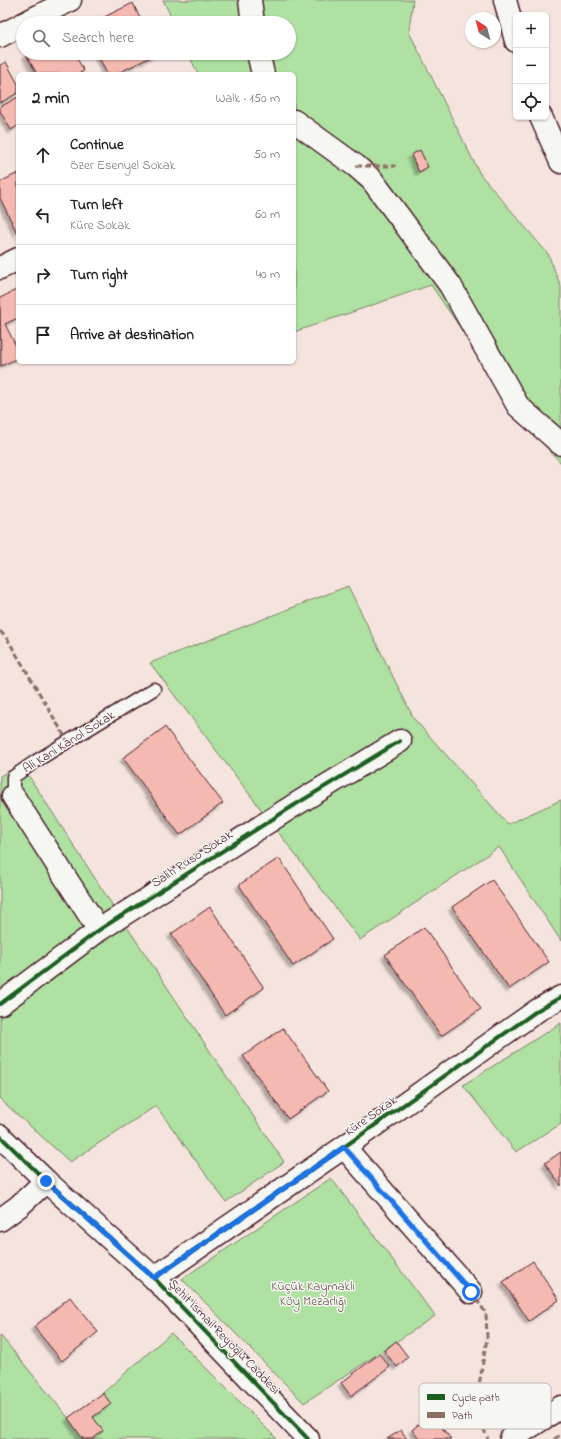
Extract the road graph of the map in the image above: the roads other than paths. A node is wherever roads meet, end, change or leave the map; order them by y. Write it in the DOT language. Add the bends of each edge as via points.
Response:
graph roads {
  1 [pos="70,0"];
  2 [pos="250,0"];
  3 [pos="504,0"];
  4 [pos="39,16"];
  5 [pos="252,16"];
  6 [pos="16,28"];
  7 [pos="513,31"];
  8 [pos="0,36"];
  9 [pos="260,60"];
  10 [pos="263,72"];
  11 [pos="542,120"];
  12 [pos="296,122"];
  13 [pos="561,162"];
  14 [pos="16,260"];
  15 [pos="0,268"];
  16 [pos="561,444"];
  17 [pos="154,689"];
  18 [pos="400,740"];
  19 [pos="13,796"];
  20 [pos="99,930"];
  21 [pos="561,997"];
  22 [pos="0,1004"];
  23 [pos="0,1136"];
  24 [pos="344,1147"];
  25 [pos="46,1181"];
  26 [pos="0,1220"];
  27 [pos="154,1278"];
  28 [pos="471,1292"];
  29 [pos="561,1407"];
  30 [pos="551,1413"];
  31 [pos="527,1429"];
  32 [pos="308,1439"];
  33 [pos="511,1439"];
  1 -- 4 [label="street"];
  2 -- 5 [label="street"];
  3 -- 7 [label="street"];
  6 -- 8 [label="street"];
  9 -- 10 [label="street"];
  11 -- 13 [label="street"];
  12 -- 16 [label="street" via="372,180 450,285 518,406"];
  14 -- 15 [label="street"];
  17 -- 19 [label="lane, Ali Kani Kanol Sokak" via="36,761 13,778"];
  18 -- 20 [label="street, Salih Ruso Sokak"];
  19 -- 20 [label="street, Ali Kani Kanol Sokak"];
  20 -- 22 [label="street, Salih Ruso Sokak"];
  21 -- 24 [label="street, Küre Sokak" via="538,1010"];
  23 -- 25 [label="street, Şehit İsmail Reyoğlu Caddesi"];
  24 -- 27 [label="street, Küre Sokak"];
  24 -- 28 [label="street"];
  25 -- 26 [label="street" via="20,1206"];
  25 -- 27 [label="street, Şehit İsmail Reyoğlu Caddesi"];
  27 -- 32 [label="street, Şehit İsmail Reyoğlu Caddesi"];
  29 -- 30 [label="street"];
  31 -- 33 [label="street"];
}
